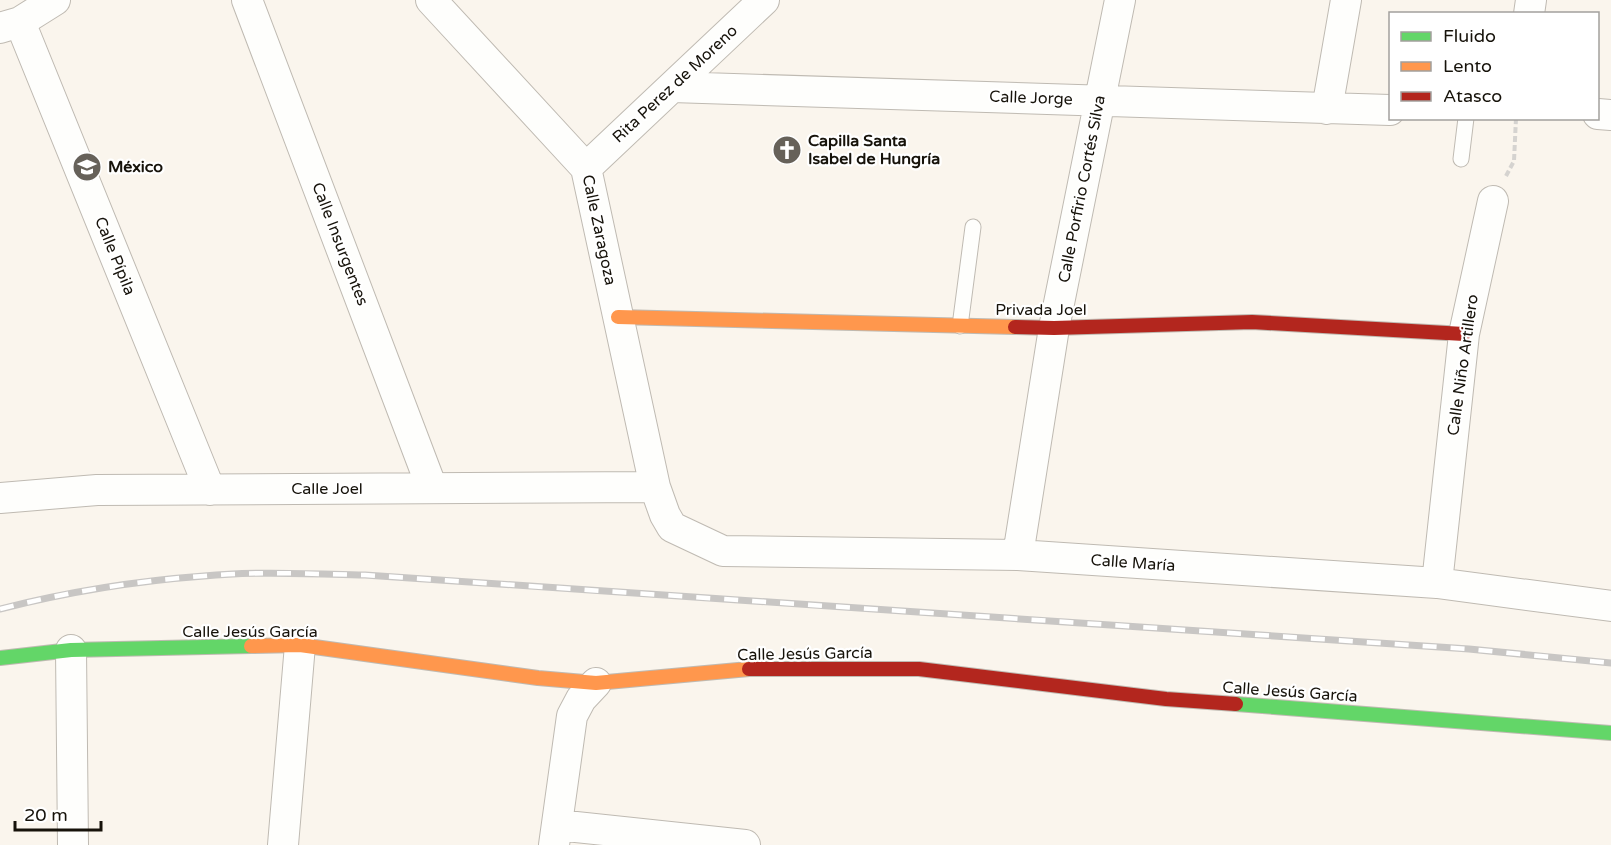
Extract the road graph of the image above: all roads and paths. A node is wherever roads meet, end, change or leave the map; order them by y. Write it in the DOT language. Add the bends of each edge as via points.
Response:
graph roads {
  1 [pos="55,0"];
  2 [pos="247,0"];
  3 [pos="431,0"];
  4 [pos="1120,0"];
  5 [pos="1346,0"];
  6 [pos="760,2"];
  7 [pos="10,25"];
  8 [pos="672,87"];
  9 [pos="1100,100"];
  10 [pos="1327,109"];
  11 [pos="1389,110"];
  12 [pos="1466,120"];
  13 [pos="1516,120"];
  14 [pos="1461,159"];
  15 [pos="586,168"];
  16 [pos="1492,201"];
  17 [pos="973,227"];
  18 [pos="618,317"];
  19 [pos="960,326"];
  20 [pos="1054,328"];
  21 [pos="1464,334"];
  22 [pos="432,488"];
  23 [pos="210,490"];
  24 [pos="0,498"];
  25 [pos="660,501"];
  26 [pos="1018,555"];
  27 [pos="1437,583"];
  28 [pos="1611,606"];
  29 [pos="300,645"];
  30 [pos="71,650"];
  31 [pos="0,658"];
  32 [pos="596,683"];
  33 [pos="1611,733"];
  34 [pos="556,835"];
  35 [pos="73,845"];
  36 [pos="283,845"];
  37 [pos="745,845"];
  1 -- 7 [label="street"];
  2 -- 22 [label="street, Calle Insurgentes"];
  3 -- 15 [label="street, Calle Zaragoza"];
  4 -- 9 [label="street, Calle Porfirio Cortés Silva"];
  5 -- 10 [label="street"];
  6 -- 8 [label="street, Rita Perez de Moreno"];
  7 -- 23 [label="street, Calle Pípila"];
  8 -- 9 [label="street, Calle Jorge"];
  8 -- 15 [label="street, Rita Perez de Moreno"];
  9 -- 10 [label="street, Calle Jorge"];
  9 -- 20 [label="street, Calle Porfirio Cortés Silva"];
  10 -- 11 [label="street, Calle Jorge"];
  12 -- 14 [label="lane"];
  13 -- 16 [label="path" via="1514,161"];
  15 -- 18 [label="street, Calle Zaragoza"];
  16 -- 21 [label="street, Calle Niño Artillero"];
  17 -- 19 [label="lane"];
  18 -- 19 [label="street, Privada Joel"];
  18 -- 25 [label="street, Calle Zaragoza"];
  19 -- 20 [label="street, Privada Joel"];
  20 -- 21 [label="street, Privada Joel" via="1252,322"];
  20 -- 26 [label="street, Calle Porfirio Cortés Silva"];
  21 -- 27 [label="street, Calle Niño Artillero"];
  22 -- 23 [label="street, Calle Joel"];
  22 -- 25 [label="street, Calle Joel"];
  23 -- 24 [label="street, Calle Joel" via="97,490"];
  25 -- 26 [label="street, Calle María" via="672,527 723,551"];
  26 -- 27 [label="street, Calle María"];
  27 -- 28 [label="street, Calle María"];
  29 -- 30 [label="street, Calle Jesús García"];
  29 -- 32 [label="street, Calle Jesús García"];
  29 -- 36 [label="street"];
  30 -- 31 [label="street, Calle Jesús García"];
  30 -- 35 [label="street"];
  32 -- 33 [label="street, Calle Jesús García" via="749,669 919,669 1166,699"];
  32 -- 34 [label="street" via="572,716"];
  34 -- 37 [label="street"];
}
